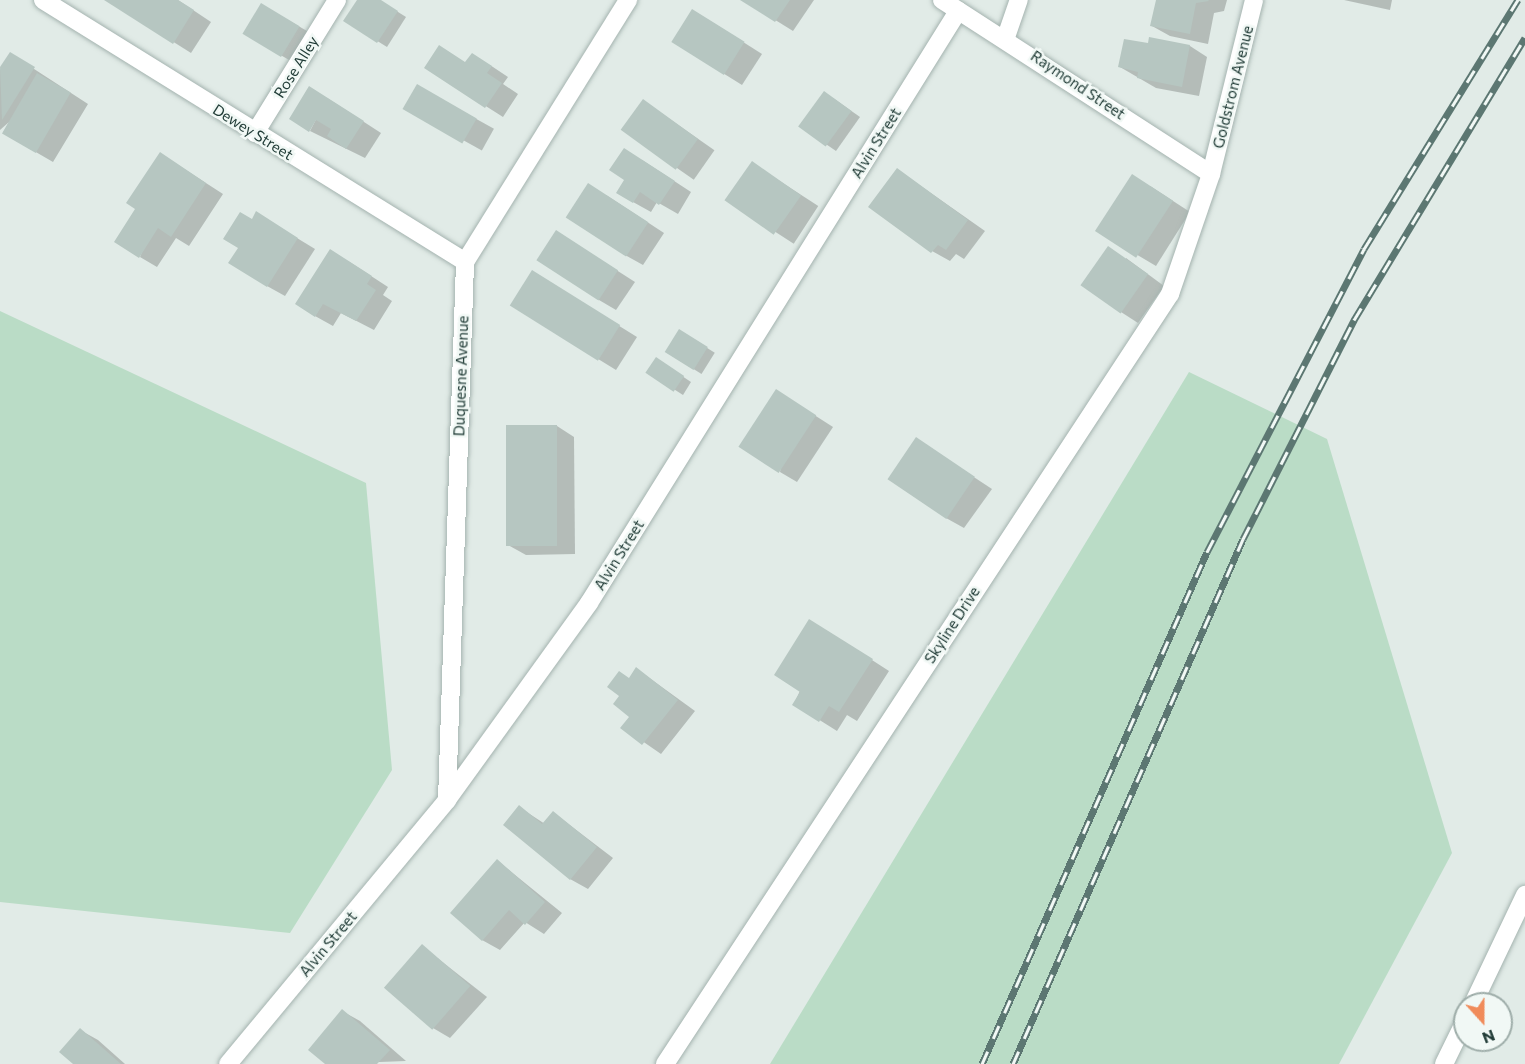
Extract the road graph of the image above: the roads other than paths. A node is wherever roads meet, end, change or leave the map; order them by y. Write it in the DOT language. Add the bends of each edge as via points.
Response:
graph roads {
  1 [pos="44,0"];
  2 [pos="337,0"];
  3 [pos="628,0"];
  4 [pos="942,0"];
  5 [pos="1019,0"];
  6 [pos="1254,0"];
  7 [pos="958,11"];
  8 [pos="1006,36"];
  9 [pos="255,133"];
  10 [pos="1211,174"];
  11 [pos="465,261"];
  12 [pos="447,800"];
  13 [pos="1525,895"];
  14 [pos="1479,992"];
  15 [pos="1453,1046"];
  16 [pos="228,1064"];
  17 [pos="665,1064"];
  18 [pos="1444,1064"];
  1 -- 9 [label="street, Dewey Street"];
  2 -- 9 [label="street, Rose Alley"];
  3 -- 11 [label="street"];
  4 -- 7 [label="street, Raymond Street"];
  5 -- 8 [label="street"];
  6 -- 10 [label="street, Goldstrom Avenue"];
  7 -- 8 [label="street, Raymond Street"];
  7 -- 12 [label="street, Alvin Street" via="589,603"];
  8 -- 10 [label="street, Raymond Street"];
  9 -- 11 [label="street, Dewey Street"];
  10 -- 17 [label="street, Skyline Drive" via="1170,294"];
  11 -- 12 [label="street, Duquesne Avenue"];
  12 -- 16 [label="street, Alvin Street"];
  13 -- 14 [label="street"];
  15 -- 18 [label="street"];
}
